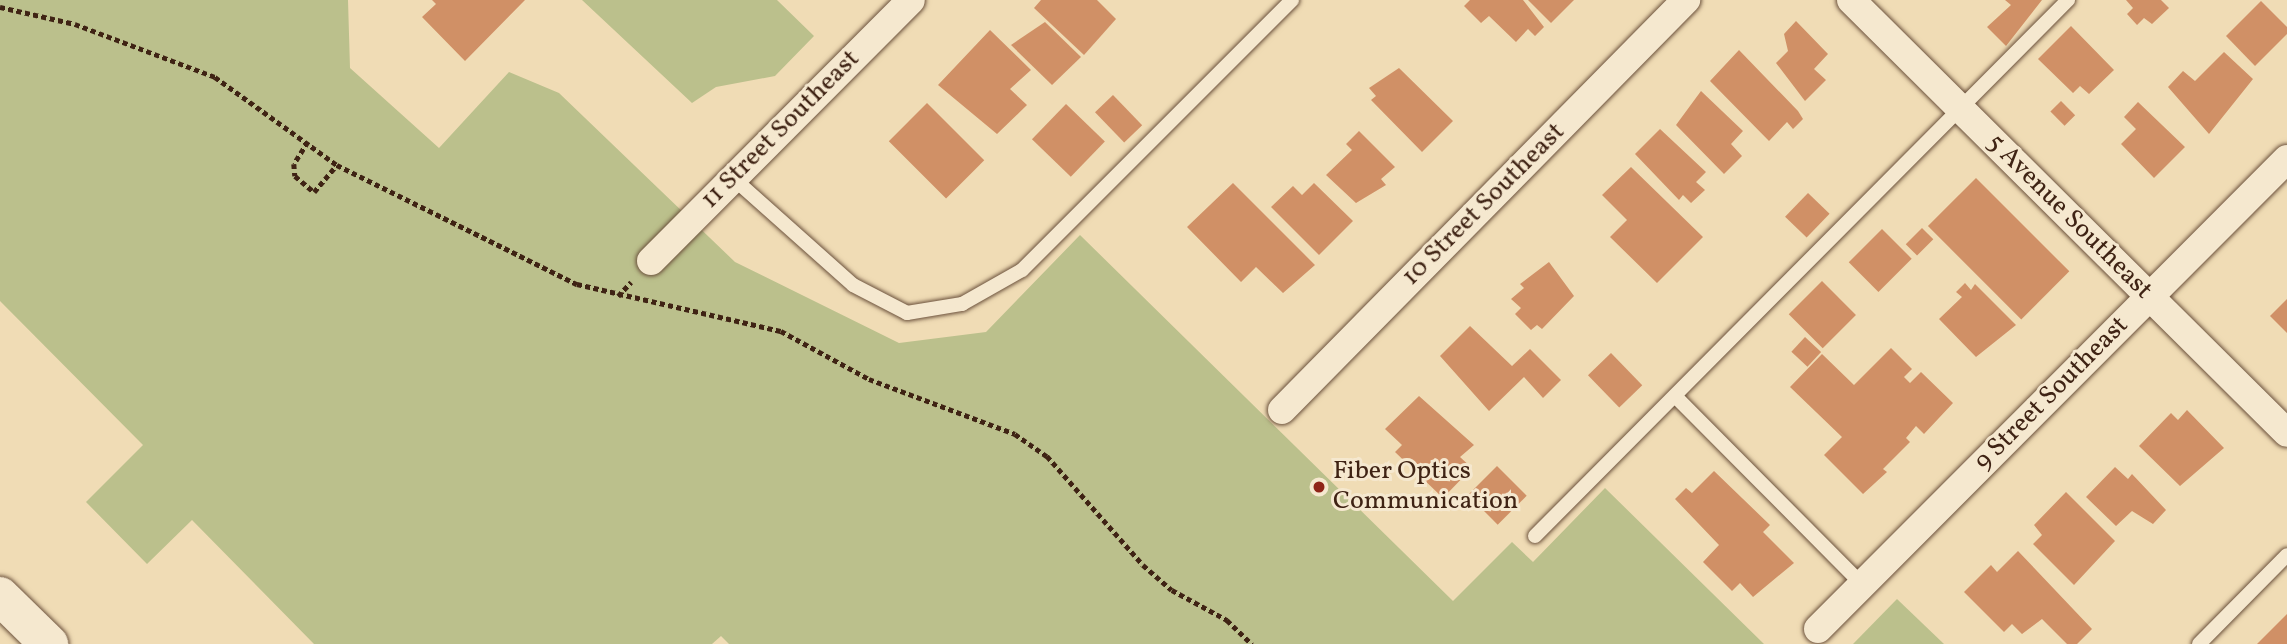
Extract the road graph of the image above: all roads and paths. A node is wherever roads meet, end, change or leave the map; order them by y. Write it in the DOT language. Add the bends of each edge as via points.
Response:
graph roads {
  1 [pos="911,0"];
  2 [pos="1292,0"];
  3 [pos="1686,0"];
  4 [pos="1851,0"];
  5 [pos="2068,0"];
  6 [pos="0,7"];
  7 [pos="1961,109"];
  8 [pos="308,142"];
  9 [pos="2287,159"];
  10 [pos="337,165"];
  11 [pos="733,178"];
  12 [pos="651,261"];
  13 [pos="2149,297"];
  14 [pos="1675,396"];
  15 [pos="1282,410"];
  16 [pos="2287,433"];
  17 [pos="1535,536"];
  18 [pos="2287,555"];
  19 [pos="1862,584"];
  20 [pos="0,596"];
  21 [pos="1818,629"];
  22 [pos="34,639"];
  23 [pos="1252,644"];
  24 [pos="2199,644"];
  1 -- 11 [label="street, 11 Street Southeast"];
  2 -- 11 [label="lane" via="1022,270 962,304 907,313 853,285"];
  3 -- 15 [label="street, 10 Street Southeast"];
  4 -- 7 [label="street, 5 Avenue Southeast"];
  5 -- 7 [label="lane"];
  6 -- 8 [label="path" via="75,24 215,77"];
  7 -- 13 [label="street, 5 Avenue Southeast"];
  7 -- 14 [label="lane"];
  8 -- 10 [label="path"];
  8 -- 10 [label="path" via="294,164 295,176 314,192"];
  9 -- 13 [label="street, 9 Street Southeast"];
  10 -- 23 [label="path" via="577,285 781,331 869,379 1034,443 1143,565 1172,590 1227,620"];
  11 -- 12 [label="street, 11 Street Southeast"];
  13 -- 16 [label="street, 5 Avenue Southeast"];
  13 -- 19 [label="street, 9 Street Southeast"];
  14 -- 17 [label="lane"];
  14 -- 19 [label="lane"];
  18 -- 24 [label="lane"];
  19 -- 21 [label="street, 9 Street Southeast"];
  20 -- 22 [label="main road"];
}
